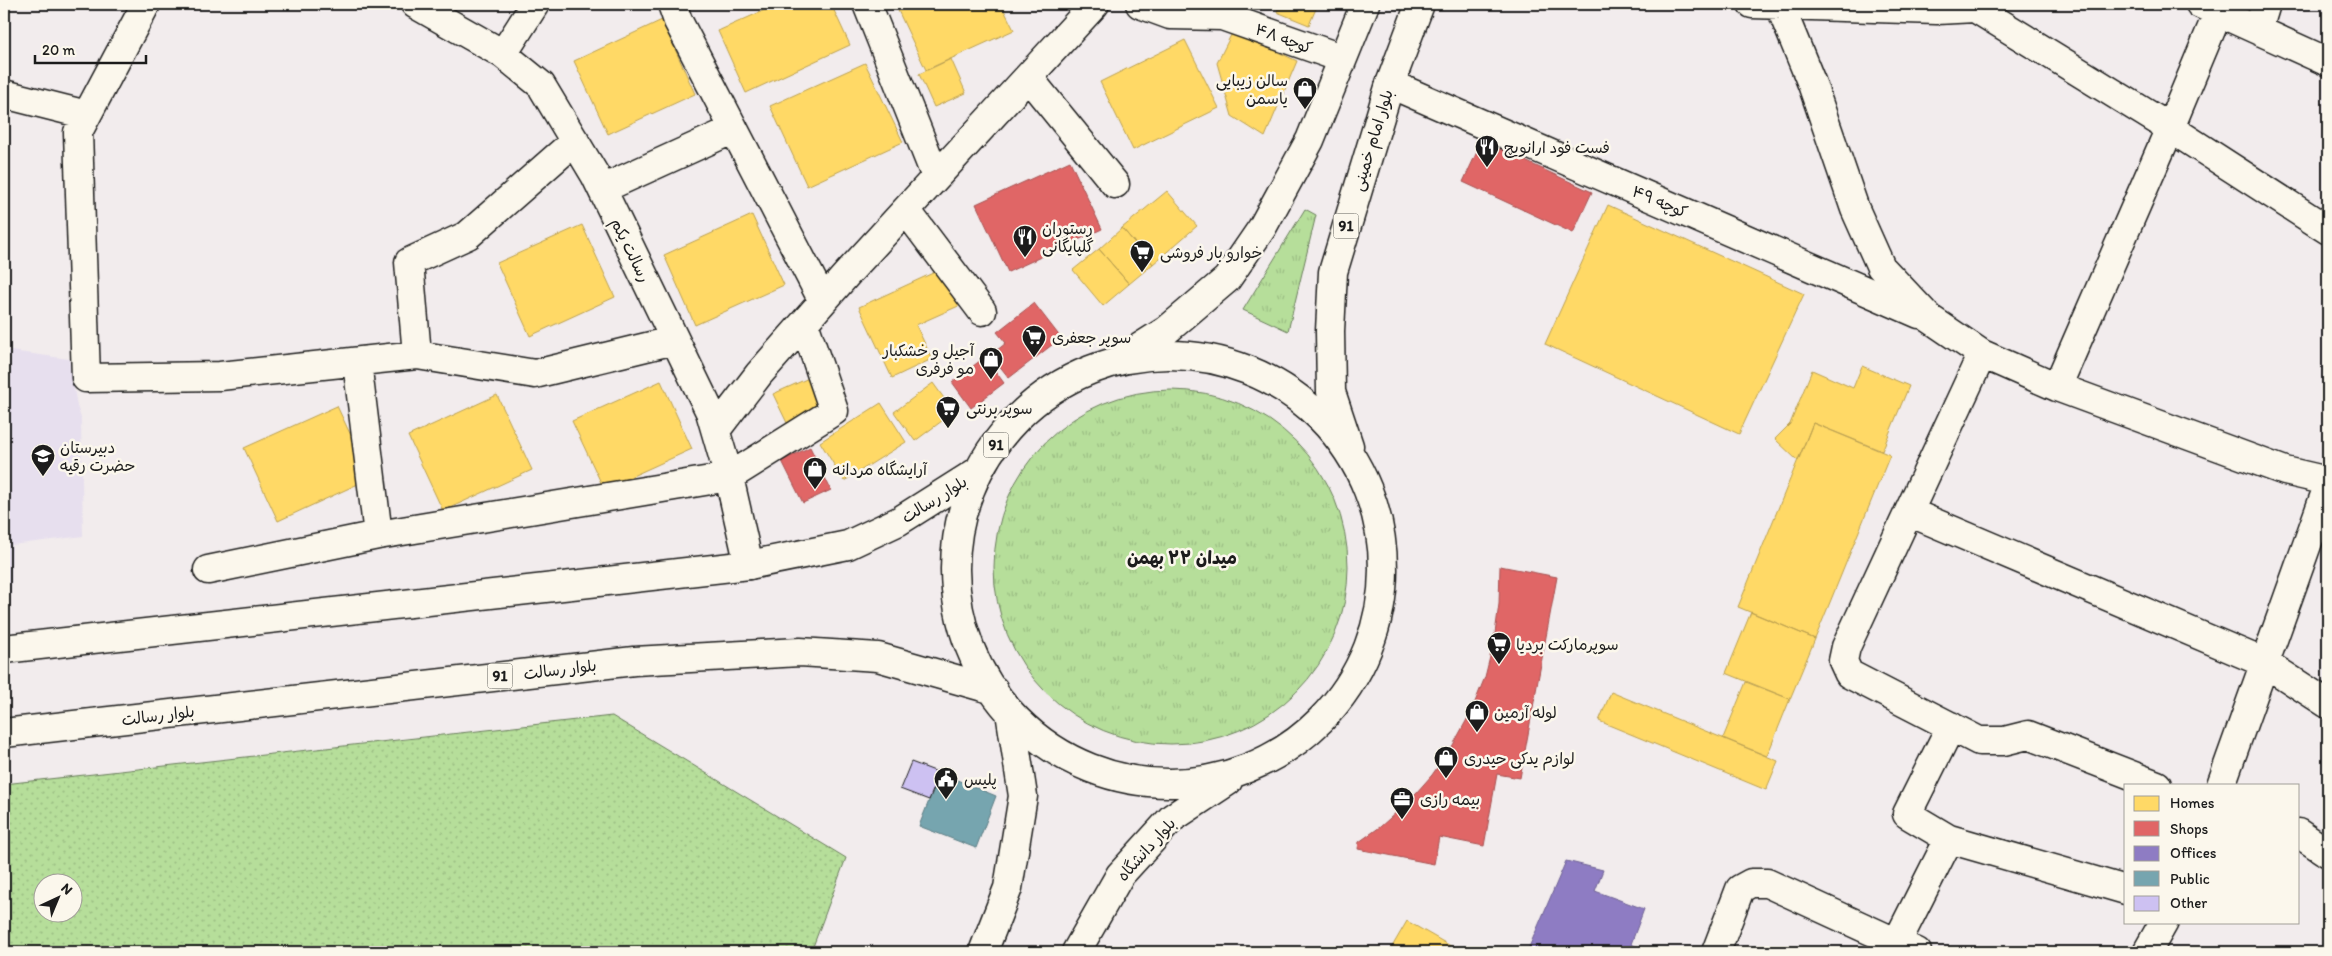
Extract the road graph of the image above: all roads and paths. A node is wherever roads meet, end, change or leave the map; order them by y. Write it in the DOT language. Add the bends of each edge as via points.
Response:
graph roads {
  1 [pos="146,4"];
  2 [pos="415,4"];
  3 [pos="534,4"];
  4 [pos="672,4"];
  5 [pos="867,4"];
  6 [pos="1095,4"];
  7 [pos="1140,4"];
  8 [pos="1365,4"];
  9 [pos="1420,4"];
  10 [pos="1752,4"];
  11 [pos="2266,4"];
  12 [pos="1780,6"];
  13 [pos="1976,6"];
  14 [pos="2209,8"];
  15 [pos="2258,30"];
  16 [pos="503,54"];
  17 [pos="1341,58"];
  18 [pos="2328,62"];
  19 [pos="1028,76"];
  20 [pos="1390,84"];
  21 [pos="4,94"];
  22 [pos="87,115"];
  23 [pos="2170,128"];
  24 [pos="734,129"];
  25 [pos="576,141"];
  26 [pos="936,177"];
  27 [pos="1115,184"];
  28 [pos="602,189"];
  29 [pos="906,210"];
  30 [pos="2328,230"];
  31 [pos="823,301"];
  32 [pos="982,311"];
  33 [pos="1929,318"];
  34 [pos="804,323"];
  35 [pos="675,340"];
  36 [pos="1982,354"];
  37 [pos="417,355"];
  38 [pos="1124,358"];
  39 [pos="357,362"];
  40 [pos="2057,387"];
  41 [pos="716,430"];
  42 [pos="1352,454"];
  43 [pos="975,473"];
  44 [pos="729,477"];
  45 [pos="2328,481"];
  46 [pos="2328,486"];
  47 [pos="1909,512"];
  48 [pos="378,535"];
  49 [pos="748,565"];
  50 [pos="208,570"];
  51 [pos="4,648"];
  52 [pos="2265,663"];
  53 [pos="994,690"];
  54 [pos="2328,704"];
  55 [pos="1010,712"];
  56 [pos="1951,726"];
  57 [pos="4,733"];
  58 [pos="1244,771"];
  59 [pos="2154,784"];
  60 [pos="2223,784"];
  61 [pos="2300,834"];
  62 [pos="1949,839"];
  63 [pos="2328,853"];
  64 [pos="2124,889"];
  65 [pos="2163,924"];
  66 [pos="1902,949"];
  67 [pos="983,952"];
  68 [pos="1076,952"];
  69 [pos="1716,952"];
  70 [pos="2147,952"];
  1 -- 22 [label="street"];
  2 -- 16 [label="street, رسالت یکم"];
  3 -- 16 [label="street"];
  4 -- 24 [label="street"];
  5 -- 26 [label="street"];
  6 -- 19 [label="street"];
  7 -- 17 [label="street, کوچه ۴۸" via="1170,15 1222,16"];
  8 -- 17 [label="street, 91"];
  9 -- 20 [label="street, بلوار امام خمینی / 91"];
  10 -- 12 [label="street"];
  11 -- 15 [label="street"];
  12 -- 13 [label="street" via="1937,10"];
  12 -- 33 [label="street" via="1812,84 1855,208 1881,266"];
  13 -- 23 [label="street"];
  14 -- 15 [label="street"];
  14 -- 23 [label="street"];
  15 -- 18 [label="street"];
  16 -- 25 [label="street, رسالت یکم" via="541,85"];
  17 -- 38 [label="street, 91" via="1310,140 1262,228 1227,279 1167,330"];
  19 -- 26 [label="street"];
  19 -- 27 [label="street"];
  20 -- 33 [label="street, کوچه ۴۹"];
  20 -- 42 [label="street, بلوار امام خمینی / 91" via="1333,272 1331,392"];
  21 -- 22 [label="street"];
  22 -- 39 [label="street" via="78,132 86,378 220,376"];
  23 -- 30 [label="street"];
  23 -- 40 [label="street"];
  24 -- 28 [label="street"];
  24 -- 31 [label="street"];
  25 -- 28 [label="street, رسالت یکم"];
  25 -- 37 [label="street" via="468,235 409,262"];
  26 -- 29 [label="street"];
  28 -- 35 [label="street, رسالت یکم"];
  29 -- 31 [label="street"];
  29 -- 32 [label="street"];
  31 -- 34 [label="street"];
  33 -- 36 [label="street"];
  34 -- 41 [label="street"];
  34 -- 44 [label="street" via="834,412"];
  35 -- 37 [label="street" via="536,374"];
  35 -- 41 [label="street, رسالت یکم"];
  36 -- 40 [label="street"];
  36 -- 47 [label="street"];
  37 -- 39 [label="street"];
  38 -- 42 [label="street, 91" via="1192,354 1252,368 1306,405"];
  38 -- 43 [label="street, 91" via="1066,379 1014,420"];
  39 -- 48 [label="street"];
  40 -- 45 [label="street" via="2284,471"];
  41 -- 44 [label="street, رسالت یکم"];
  42 -- 58 [label="street, 91" via="1376,512 1386,573 1373,637 1343,695 1301,739"];
  43 -- 49 [label="street, بلوار رسالت / 91" via="899,521 848,545"];
  43 -- 53 [label="street, 91" via="956,531 955,600 971,658"];
  44 -- 48 [label="street"];
  44 -- 49 [label="street, رسالت یکم"];
  46 -- 52 [label="street"];
  47 -- 52 [label="street"];
  47 -- 56 [label="street" via="1842,661 1849,674"];
  48 -- 50 [label="street"];
  49 -- 51 [label="street, بلوار رسالت / 91"];
  52 -- 54 [label="street"];
  52 -- 60 [label="street"];
  53 -- 55 [label="street, 91"];
  53 -- 57 [label="street, بلوار رسالت / 91" via="878,657 800,652 634,661"];
  55 -- 58 [label="street, 91" via="1060,757 1119,778 1181,786"];
  55 -- 67 [label="street" via="1023,796 1008,888"];
  56 -- 59 [label="street" via="1979,741 2004,741 2028,735"];
  56 -- 62 [label="street" via="1907,814"];
  58 -- 68 [label="street, بلوار دانشگاه" via="1172,818 1120,875"];
  61 -- 63 [label="street"];
  62 -- 64 [label="street"];
  62 -- 66 [label="street"];
  65 -- 70 [label="street"];
  66 -- 69 [label="street" via="1767,883 1751,883 1740,889"];
}
